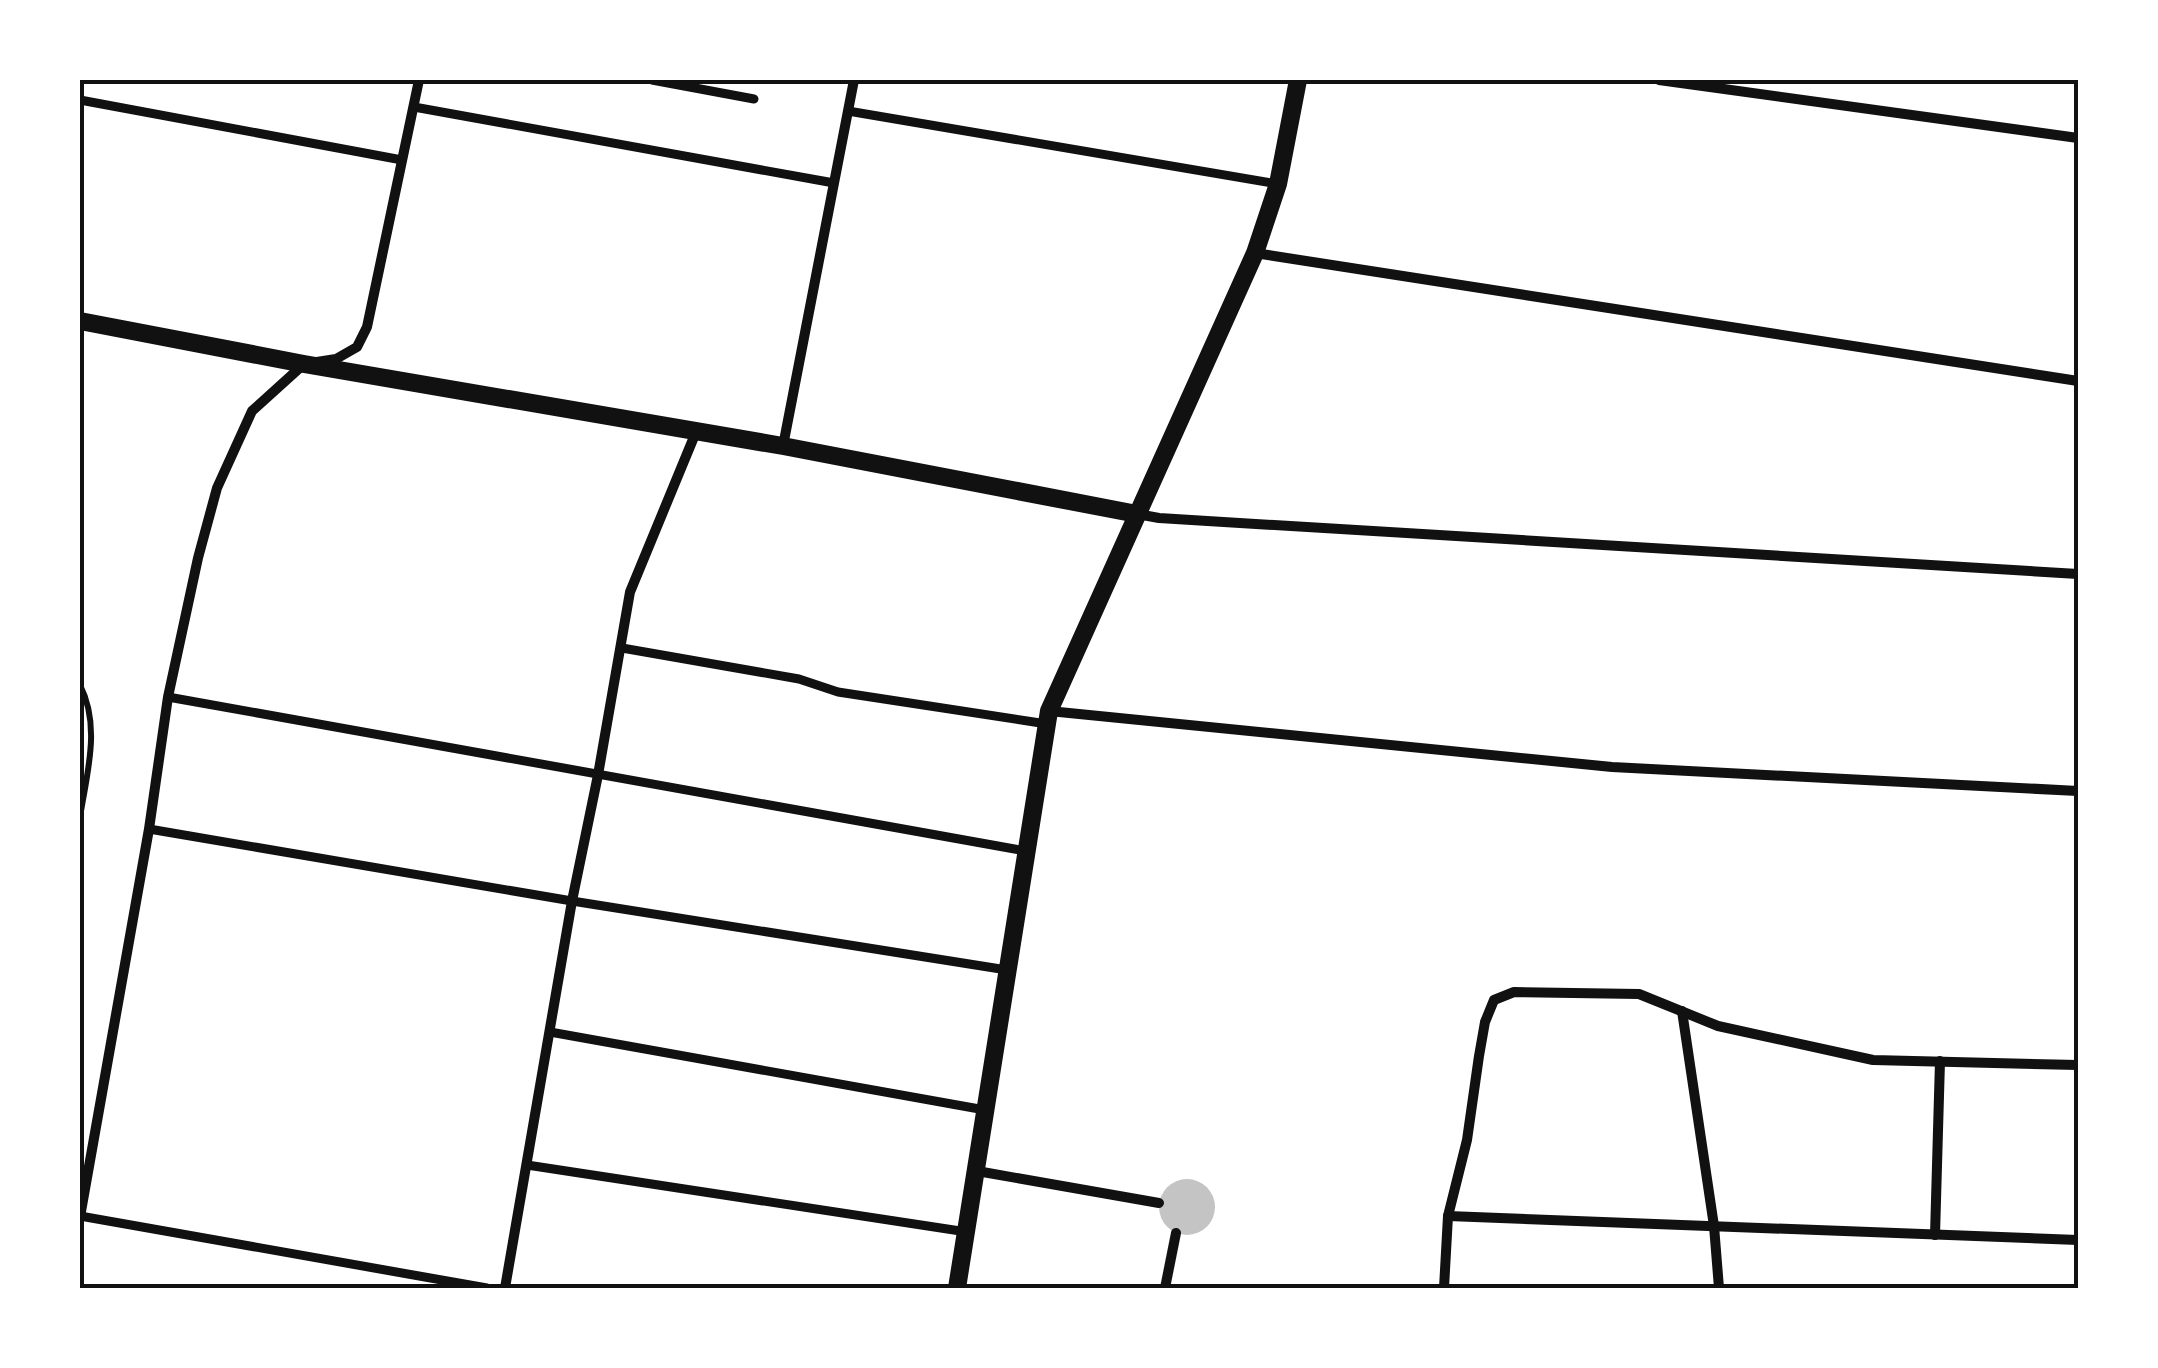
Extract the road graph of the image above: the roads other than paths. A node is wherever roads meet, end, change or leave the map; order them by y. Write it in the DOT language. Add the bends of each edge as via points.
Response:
graph roads {
  1 [pos="420,80"];
  2 [pos="652,80"];
  3 [pos="854,80"];
  4 [pos="1298,80"];
  5 [pos="1659,80"];
  6 [pos="754,99"];
  7 [pos="80,100"];
  8 [pos="414,107"];
  9 [pos="848,111"];
  10 [pos="2078,138"];
  11 [pos="402,160"];
  12 [pos="834,183"];
  13 [pos="1278,184"];
  14 [pos="1255,253"];
  15 [pos="80,320"];
  16 [pos="304,364"];
  17 [pos="2078,381"];
  18 [pos="696,432"];
  19 [pos="783,446"];
  20 [pos="1136,514"];
  21 [pos="2078,574"];
  22 [pos="622,648"];
  23 [pos="168,698"];
  24 [pos="1048,717"];
  25 [pos="598,774"];
  26 [pos="2078,790"];
  27 [pos="149,828"];
  28 [pos="1026,851"];
  29 [pos="572,901"];
  30 [pos="1007,970"];
  31 [pos="1682,1011"];
  32 [pos="550,1032"];
  33 [pos="1940,1061"];
  34 [pos="2078,1064"];
  35 [pos="986,1110"];
  36 [pos="527,1165"];
  37 [pos="977,1171"];
  38 [pos="1160,1202"];
  39 [pos="80,1216"];
  40 [pos="1448,1216"];
  41 [pos="1714,1226"];
  42 [pos="966,1232"];
  43 [pos="1176,1233"];
  44 [pos="1935,1235"];
  45 [pos="2078,1240"];
  46 [pos="487,1288"];
  47 [pos="505,1288"];
  48 [pos="957,1288"];
  49 [pos="1165,1288"];
  50 [pos="1444,1288"];
  51 [pos="1718,1288"];
  1 -- 8 [label="street"];
  2 -- 6 [label="street"];
  3 -- 9 [label="street"];
  4 -- 13 [label="street"];
  5 -- 10 [label="street"];
  7 -- 11 [label="street"];
  8 -- 11 [label="street"];
  8 -- 12 [label="street"];
  9 -- 12 [label="street"];
  9 -- 13 [label="street"];
  11 -- 16 [label="street" via="367,327 347,353"];
  12 -- 19 [label="street"];
  13 -- 14 [label="street"];
  14 -- 17 [label="street"];
  14 -- 20 [label="street"];
  15 -- 16 [label="street"];
  16 -- 18 [label="street"];
  16 -- 23 [label="street" via="252,412 217,488"];
  18 -- 19 [label="street"];
  18 -- 22 [label="street" via="630,592"];
  19 -- 20 [label="street"];
  20 -- 21 [label="street"];
  20 -- 24 [label="street"];
  22 -- 24 [label="street" via="800,679 838,692"];
  22 -- 25 [label="street"];
  23 -- 25 [label="street"];
  23 -- 27 [label="street"];
  24 -- 26 [label="street" via="1612,767"];
  24 -- 28 [label="street"];
  25 -- 28 [label="street"];
  25 -- 29 [label="street"];
  27 -- 29 [label="street"];
  27 -- 39 [label="street"];
  28 -- 30 [label="street"];
  29 -- 30 [label="street"];
  29 -- 32 [label="street"];
  30 -- 35 [label="street"];
  31 -- 33 [label="street" via="1718,1026 1873,1060"];
  31 -- 40 [label="street" via="1639,994 1514,992 1494,1000"];
  31 -- 41 [label="street"];
  32 -- 35 [label="street"];
  32 -- 36 [label="street"];
  33 -- 34 [label="street"];
  33 -- 44 [label="street"];
  35 -- 37 [label="street"];
  36 -- 42 [label="street"];
  36 -- 47 [label="street"];
  37 -- 38 [label="street"];
  37 -- 42 [label="street"];
  39 -- 46 [label="street"];
  40 -- 41 [label="street"];
  40 -- 50 [label="street"];
  41 -- 44 [label="street"];
  41 -- 51 [label="street"];
  42 -- 48 [label="street"];
  43 -- 49 [label="street"];
  44 -- 45 [label="street"];
}
